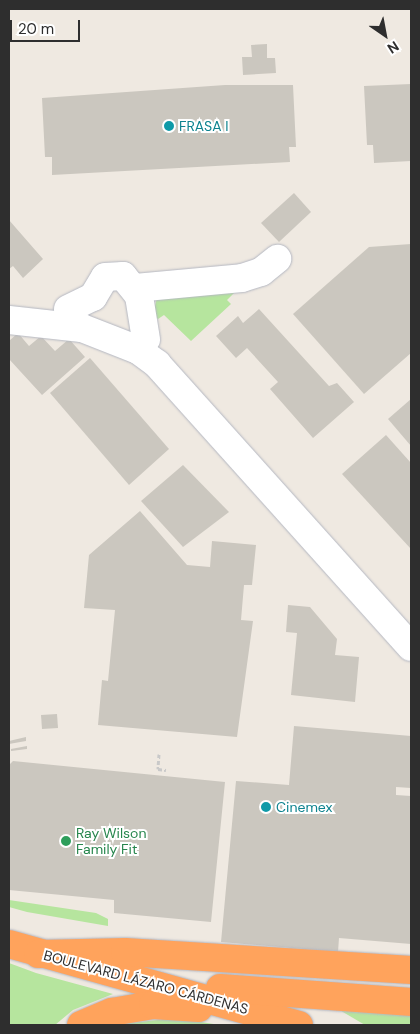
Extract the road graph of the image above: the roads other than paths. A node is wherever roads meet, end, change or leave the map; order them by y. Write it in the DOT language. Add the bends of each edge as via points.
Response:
graph roads {
  1 [pos="268,260"];
  2 [pos="130,282"];
  3 [pos="9,304"];
  4 [pos="68,309"];
  5 [pos="9,320"];
  6 [pos="146,339"];
  7 [pos="411,621"];
  8 [pos="411,647"];
  9 [pos="9,944"];
  10 [pos="38,954"];
  11 [pos="411,970"];
  12 [pos="136,980"];
  13 [pos="411,1002"];
  14 [pos="291,1022"];
  15 [pos="81,1025"];
  1 -- 2 [label="street" via="261,272 242,278"];
  2 -- 4 [label="street" via="105,277 94,297"];
  2 -- 6 [label="street"];
  3 -- 4 [label="street"];
  4 -- 6 [label="street" via="99,314"];
  5 -- 8 [label="street" via="82,328 138,350 157,364"];
  6 -- 7 [label="street" via="186,371"];
  9 -- 10 [label="highway, BOULEVARD LÁZARO CÁRDENAS"];
  10 -- 11 [label="highway" via="125,952"];
  10 -- 12 [label="highway, BOULEVARD LÁZARO CÁRDENAS"];
  12 -- 13 [label="highway"];
  12 -- 14 [label="highway, BOULEVARD LÁZARO CÁRDENAS"];
  14 -- 15 [label="highway" via="153,1005 112,1012"];
}
